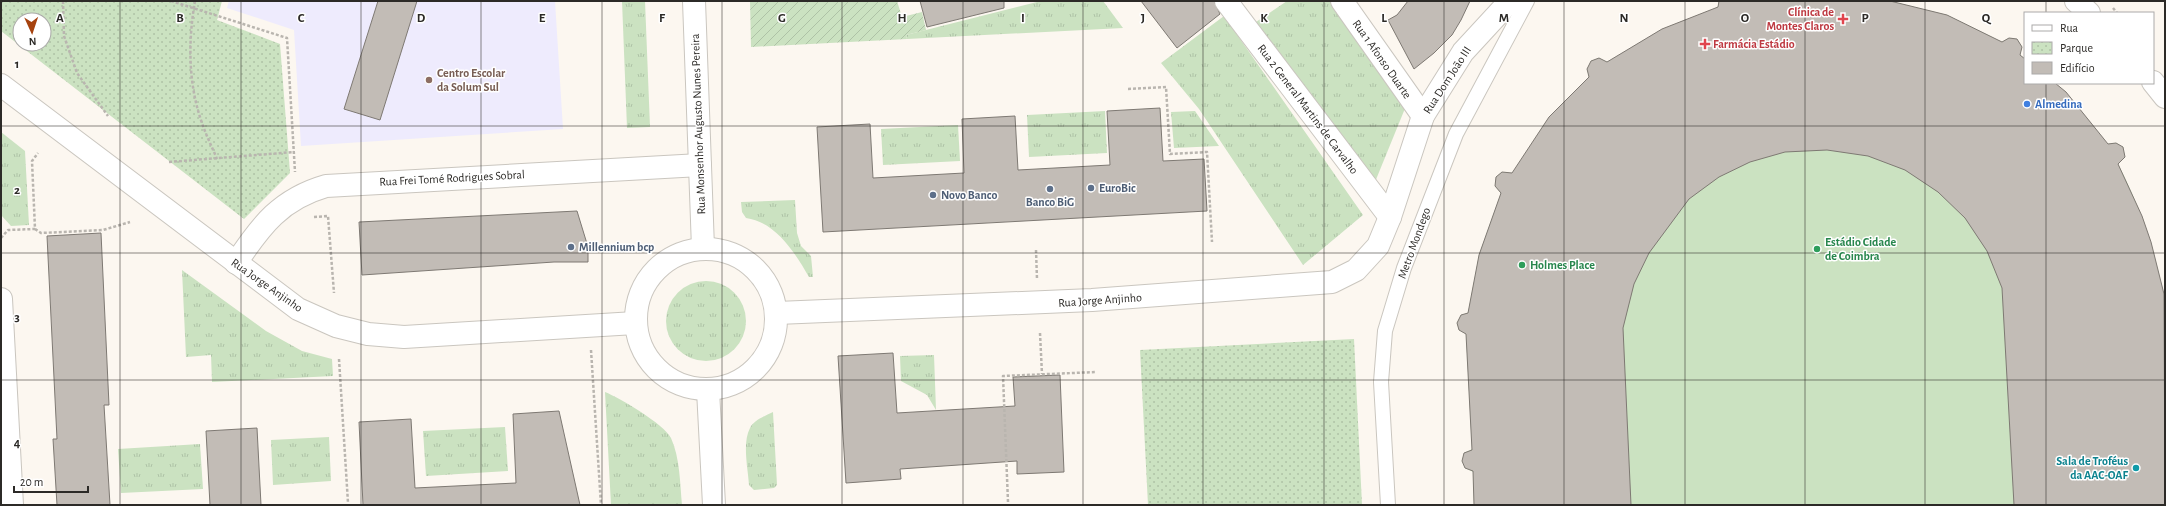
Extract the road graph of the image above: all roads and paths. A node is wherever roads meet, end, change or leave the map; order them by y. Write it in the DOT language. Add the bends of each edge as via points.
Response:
graph roads {
  1 [pos="63,1"];
  2 [pos="171,1"];
  3 [pos="195,1"];
  4 [pos="694,1"];
  5 [pos="1226,1"];
  6 [pos="1342,1"];
  7 [pos="1510,1"];
  8 [pos="1527,1"];
  9 [pos="2076,1"];
  10 [pos="194,8"];
  11 [pos="2088,12"];
  12 [pos="2154,83"];
  13 [pos="1,85"];
  14 [pos="1128,89"];
  15 [pos="2165,97"];
  16 [pos="108,116"];
  17 [pos="1423,116"];
  18 [pos="294,152"];
  19 [pos="38,153"];
  20 [pos="217,160"];
  21 [pos="169,162"];
  22 [pos="700,165"];
  23 [pos="295,174"];
  24 [pos="313,217"];
  25 [pos="1390,217"];
  26 [pos="130,222"];
  27 [pos="35,229"];
  28 [pos="1,238"];
  29 [pos="1212,242"];
  30 [pos="703,248"];
  31 [pos="1036,250"];
  32 [pos="236,263"];
  33 [pos="1038,284"];
  34 [pos="334,293"];
  35 [pos="1,299"];
  36 [pos="777,313"];
  37 [pos="635,323"];
  38 [pos="589,326"];
  39 [pos="1040,333"];
  40 [pos="339,359"];
  41 [pos="1096,372"];
  42 [pos="1042,374"];
  43 [pos="708,390"];
  44 [pos="1008,502"];
  45 [pos="348,503"];
  46 [pos="12,505"];
  47 [pos="601,505"];
  48 [pos="714,505"];
  49 [pos="1388,505"];
  1 -- 16 [label="path" via="64,36 77,73"];
  2 -- 10 [label="path"];
  3 -- 10 [label="path"];
  4 -- 22 [label="street, Rua Monsenhor Augusto Nunes Pereira"];
  5 -- 25 [label="street, Rua 2 General Martins de Carvalho"];
  6 -- 17 [label="street, Rua 1 Afonso Duarte"];
  7 -- 17 [label="street, Rua Dom João III" via="1463,52"];
  8 -- 49 [label="lane, Metro Mondego" via="1456,134 1404,268 1385,331 1381,382"];
  9 -- 11 [label="street"];
  10 -- 18 [label="path" via="287,38"];
  10 -- 20 [label="path" via="189,44 193,90 202,123"];
  12 -- 15 [label="street"];
  13 -- 32 [label="street, Rua Jorge Anjinho"];
  14 -- 29 [label="path" via="1166,87 1170,154 1206,152"];
  17 -- 25 [label="street, Rua Dom João III"];
  18 -- 20 [label="path"];
  18 -- 23 [label="path"];
  19 -- 27 [label="path" via="32,160"];
  20 -- 21 [label="path"];
  22 -- 30 [label="street, Rua Monsenhor Augusto Nunes Pereira"];
  22 -- 32 [label="street, Rua Frei Tomé Rodrigues Sobral" via="326,186 296,196 256,232"];
  24 -- 34 [label="path" via="328,216"];
  25 -- 36 [label="street, Rua Jorge Anjinho" via="1378,246 1356,270 1332,282 1092,300"];
  26 -- 27 [label="path" via="103,230 40,233"];
  27 -- 28 [label="path" via="8,230"];
  30 -- 36 [label="street" via="725,250 745,259 761,274 772,292"];
  30 -- 37 [label="street" via="681,252 662,263 646,280 637,301"];
  31 -- 33 [label="path"];
  32 -- 38 [label="street, Rua Jorge Anjinho" via="298,309 336,326 368,334 404,336"];
  35 -- 46 [label="street"];
  36 -- 43 [label="street" via="775,336 766,357 751,374 731,385"];
  37 -- 38 [label="street, Rua Jorge Anjinho"];
  37 -- 43 [label="street" via="639,342 649,360 665,376 685,386"];
  38 -- 47 [label="path"];
  39 -- 42 [label="path"];
  40 -- 45 [label="path"];
  41 -- 42 [label="path"];
  42 -- 44 [label="path" via="1003,376"];
  43 -- 48 [label="street"];
}
